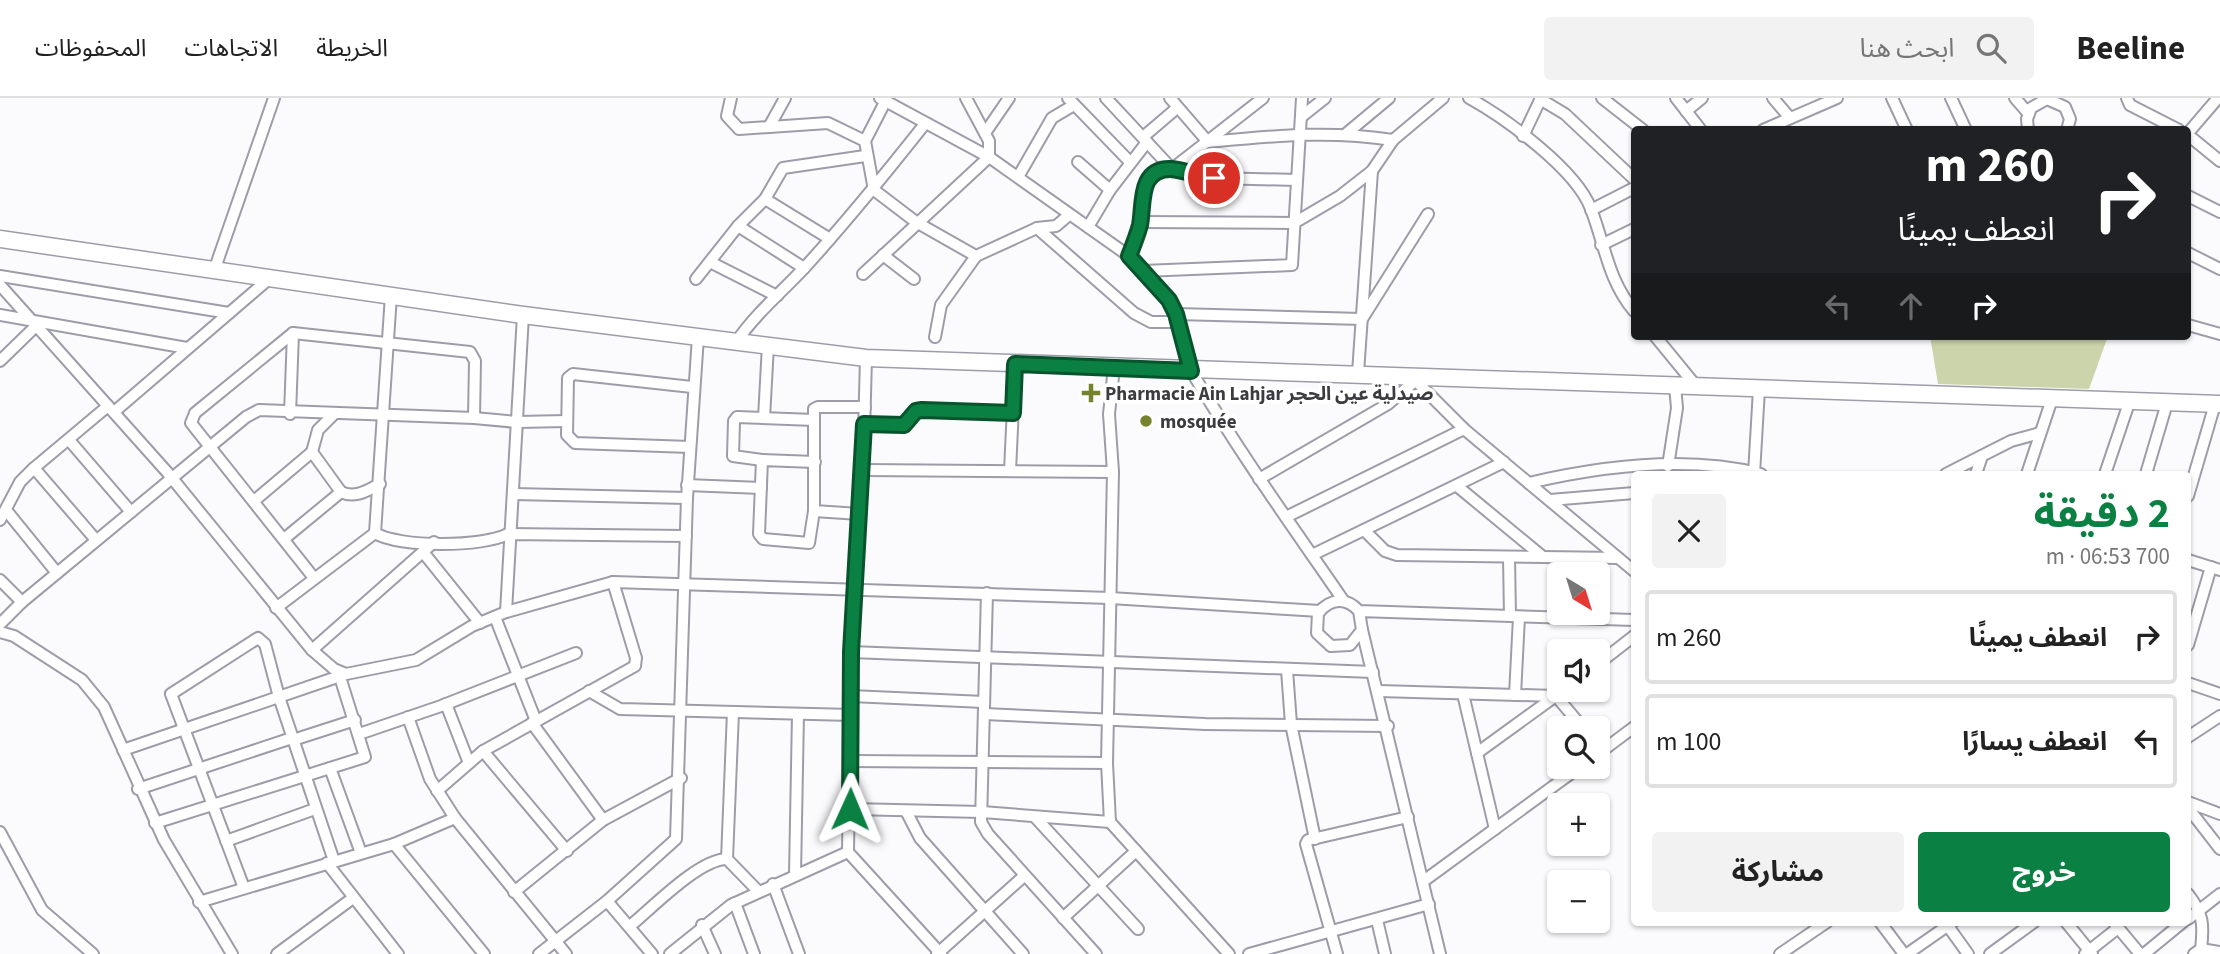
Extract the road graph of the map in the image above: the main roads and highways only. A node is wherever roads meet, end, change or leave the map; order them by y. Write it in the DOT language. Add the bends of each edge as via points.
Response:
graph roads {
  1 [pos="0,239"];
  2 [pos="2217,404"];
  1 -- 2 [label="main road" via="523,315 866,358"];
}
